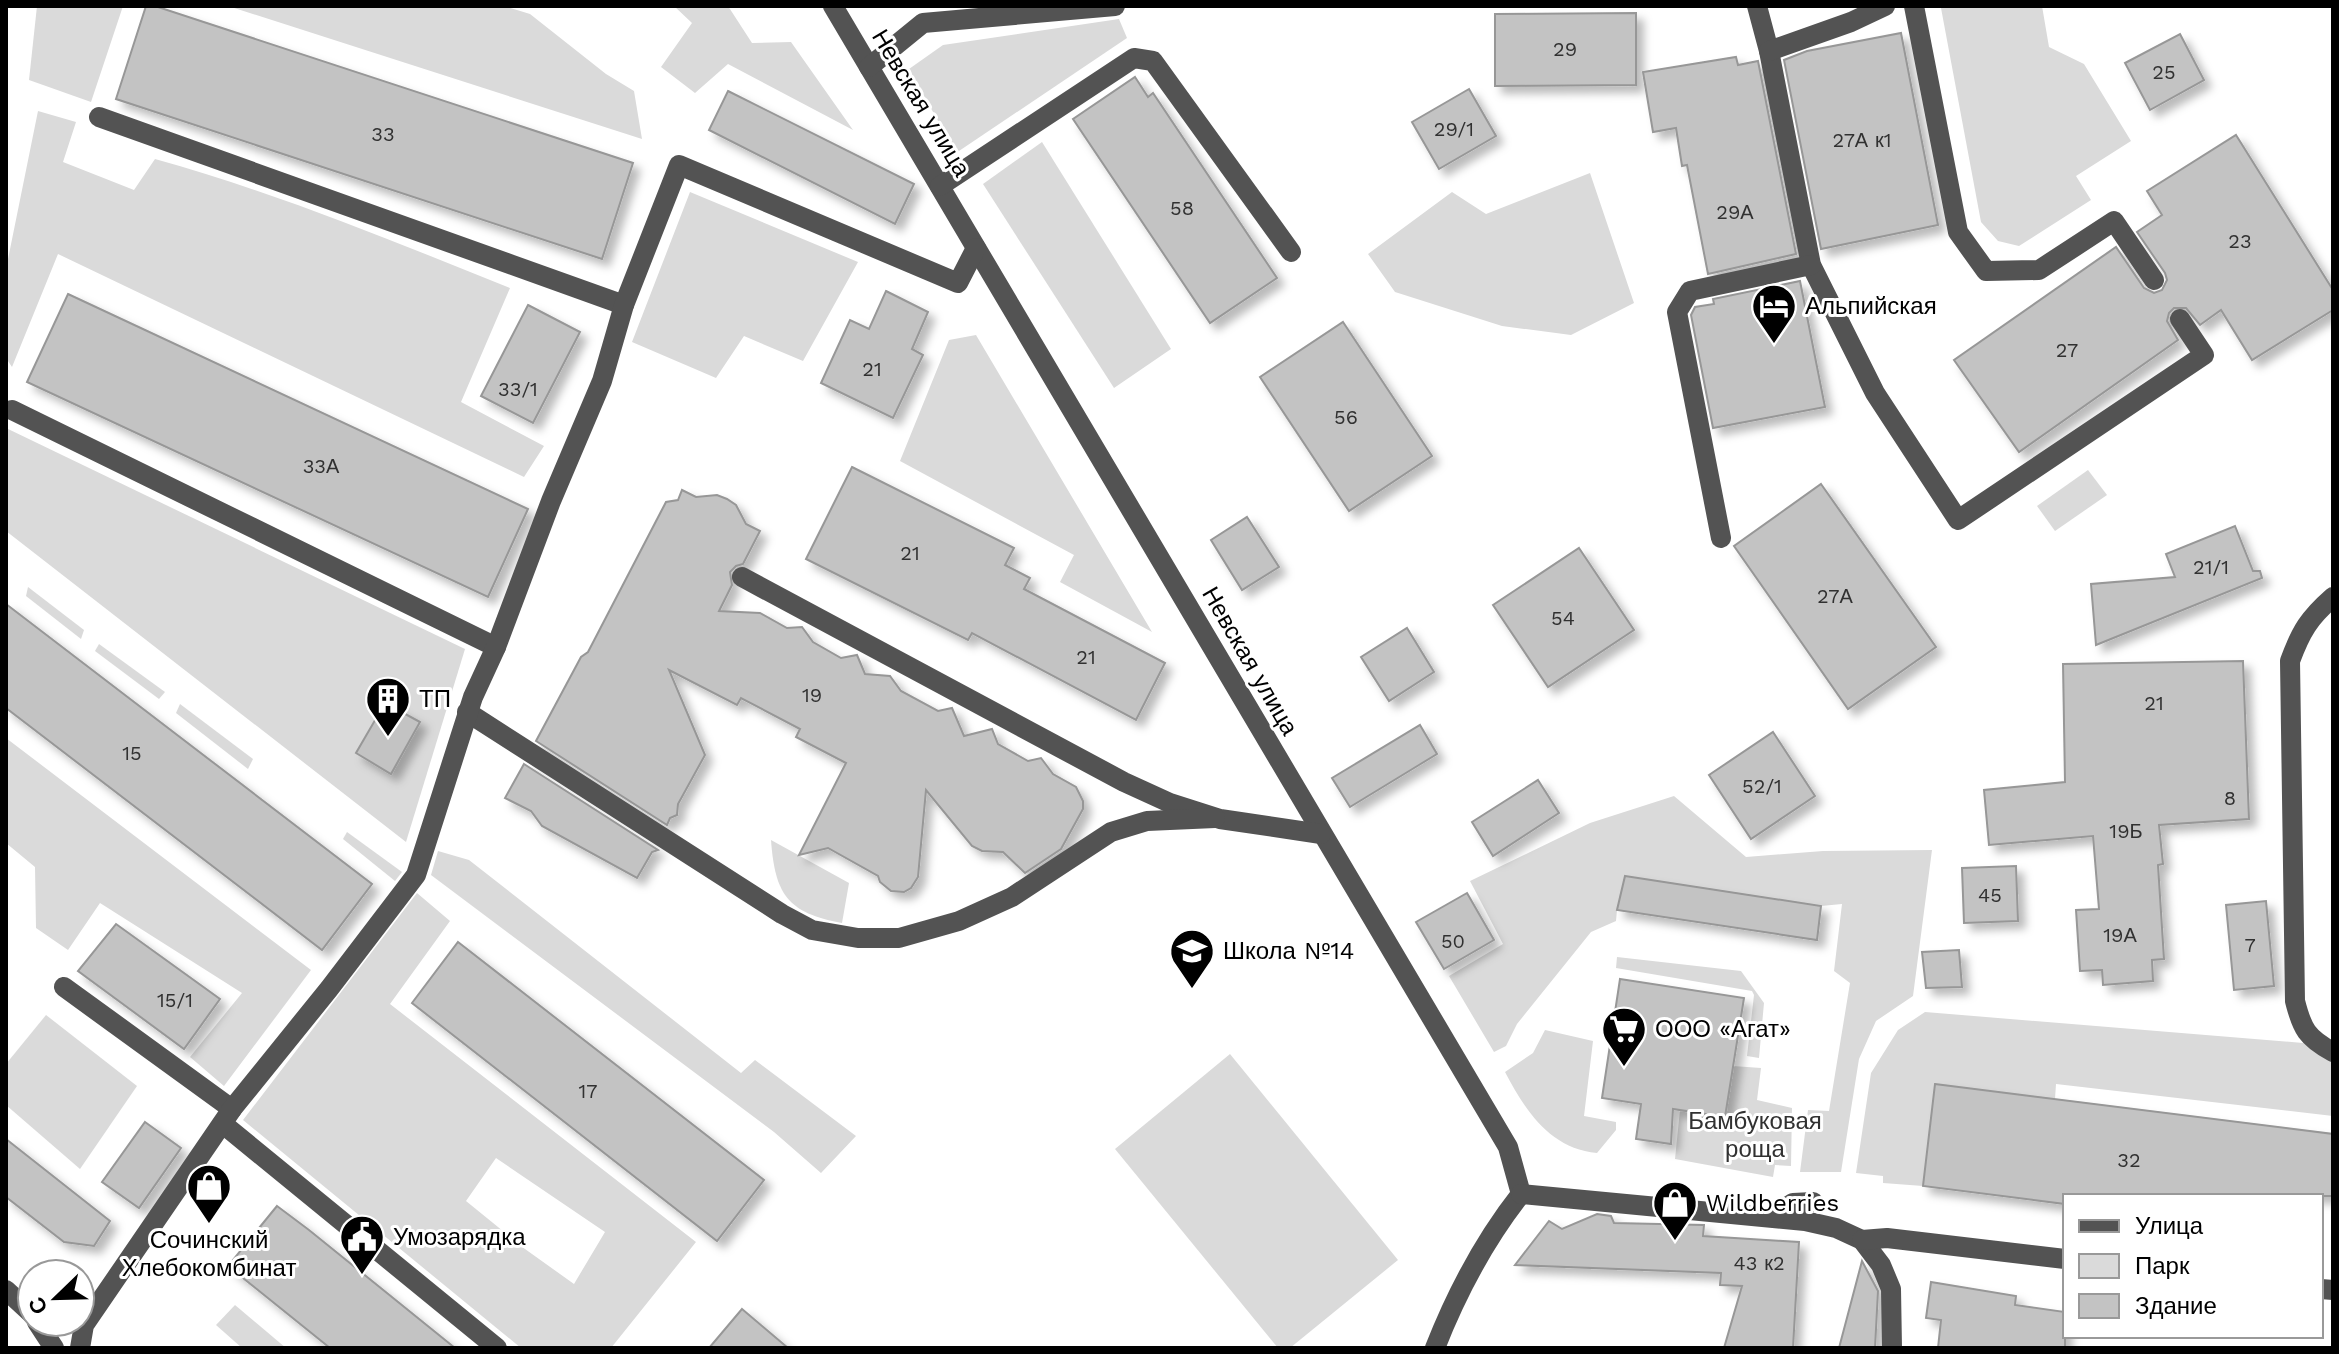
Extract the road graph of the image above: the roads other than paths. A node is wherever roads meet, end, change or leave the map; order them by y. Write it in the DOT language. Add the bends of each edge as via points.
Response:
graph roads {
  1 [pos="833,6"];
  2 [pos="1115,6"];
  3 [pos="1757,6"];
  4 [pos="1885,6"];
  5 [pos="1914,6"];
  6 [pos="1769,51"];
  7 [pos="869,67"];
  8 [pos="99,117"];
  9 [pos="940,186"];
  10 [pos="976,248"];
  11 [pos="1291,252"];
  12 [pos="1811,265"];
  13 [pos="2154,280"];
  14 [pos="624,305"];
  15 [pos="2180,319"];
  16 [pos="12,410"];
  17 [pos="1721,538"];
  18 [pos="742,577"];
  19 [pos="2333,597"];
  20 [pos="496,647"];
  21 [pos="467,712"];
  22 [pos="1215,818"];
  23 [pos="1321,834"];
  24 [pos="64,987"];
  25 [pos="2333,1052"];
  26 [pos="228,1117"];
  27 [pos="1521,1194"];
  28 [pos="1813,1202"];
  29 [pos="1771,1217"];
  30 [pos="1862,1240"];
  31 [pos="2063,1259"];
  32 [pos="80,1348"];
  33 [pos="497,1348"];
  34 [pos="1435,1348"];
  35 [pos="1892,1348"];
  1 -- 7 [label="street, Невская улица"];
  2 -- 7 [label="street" via="923,23"];
  3 -- 6 [label="street"];
  4 -- 6 [label="street"];
  5 -- 13 [label="street" via="1958,232 1986,271 2039,270 2114,221"];
  6 -- 12 [label="street"];
  7 -- 9 [label="street, Невская улица"];
  8 -- 14 [label="street"];
  9 -- 10 [label="street, Невская улица"];
  9 -- 11 [label="street" via="1134,58 1153,61"];
  10 -- 14 [label="street" via="958,283 679,165"];
  10 -- 23 [label="street, Невская улица"];
  12 -- 15 [label="street" via="1875,393 1958,520 2204,355"];
  12 -- 17 [label="street" via="1690,291 1677,312"];
  14 -- 20 [label="street" via="602,381"];
  16 -- 20 [label="street"];
  18 -- 22 [label="street" via="1124,782"];
  19 -- 25 [label="street" via="2311,615 2299,636 2290,675 2295,1001 2302,1026 2316,1043"];
  20 -- 21 [label="street"];
  21 -- 22 [label="street" via="782,914 812,930 858,938 899,938 959,921 1012,897 1111,832 1147,821"];
  21 -- 26 [label="street" via="416,875"];
  22 -- 23 [label="street"];
  23 -- 27 [label="street, Невская улица" via="1508,1147"];
  24 -- 26 [label="street"];
  26 -- 32 [label="street" via="84,1325"];
  26 -- 33 [label="street"];
  27 -- 29 [label="street"];
  27 -- 34 [label="street" via="1494,1228 1452,1304"];
  28 -- 29 [label="street" via="1793,1203"];
  29 -- 30 [label="street" via="1836,1228"];
  30 -- 31 [label="street" via="1887,1238"];
  30 -- 35 [label="street" via="1891,1289"];
}
